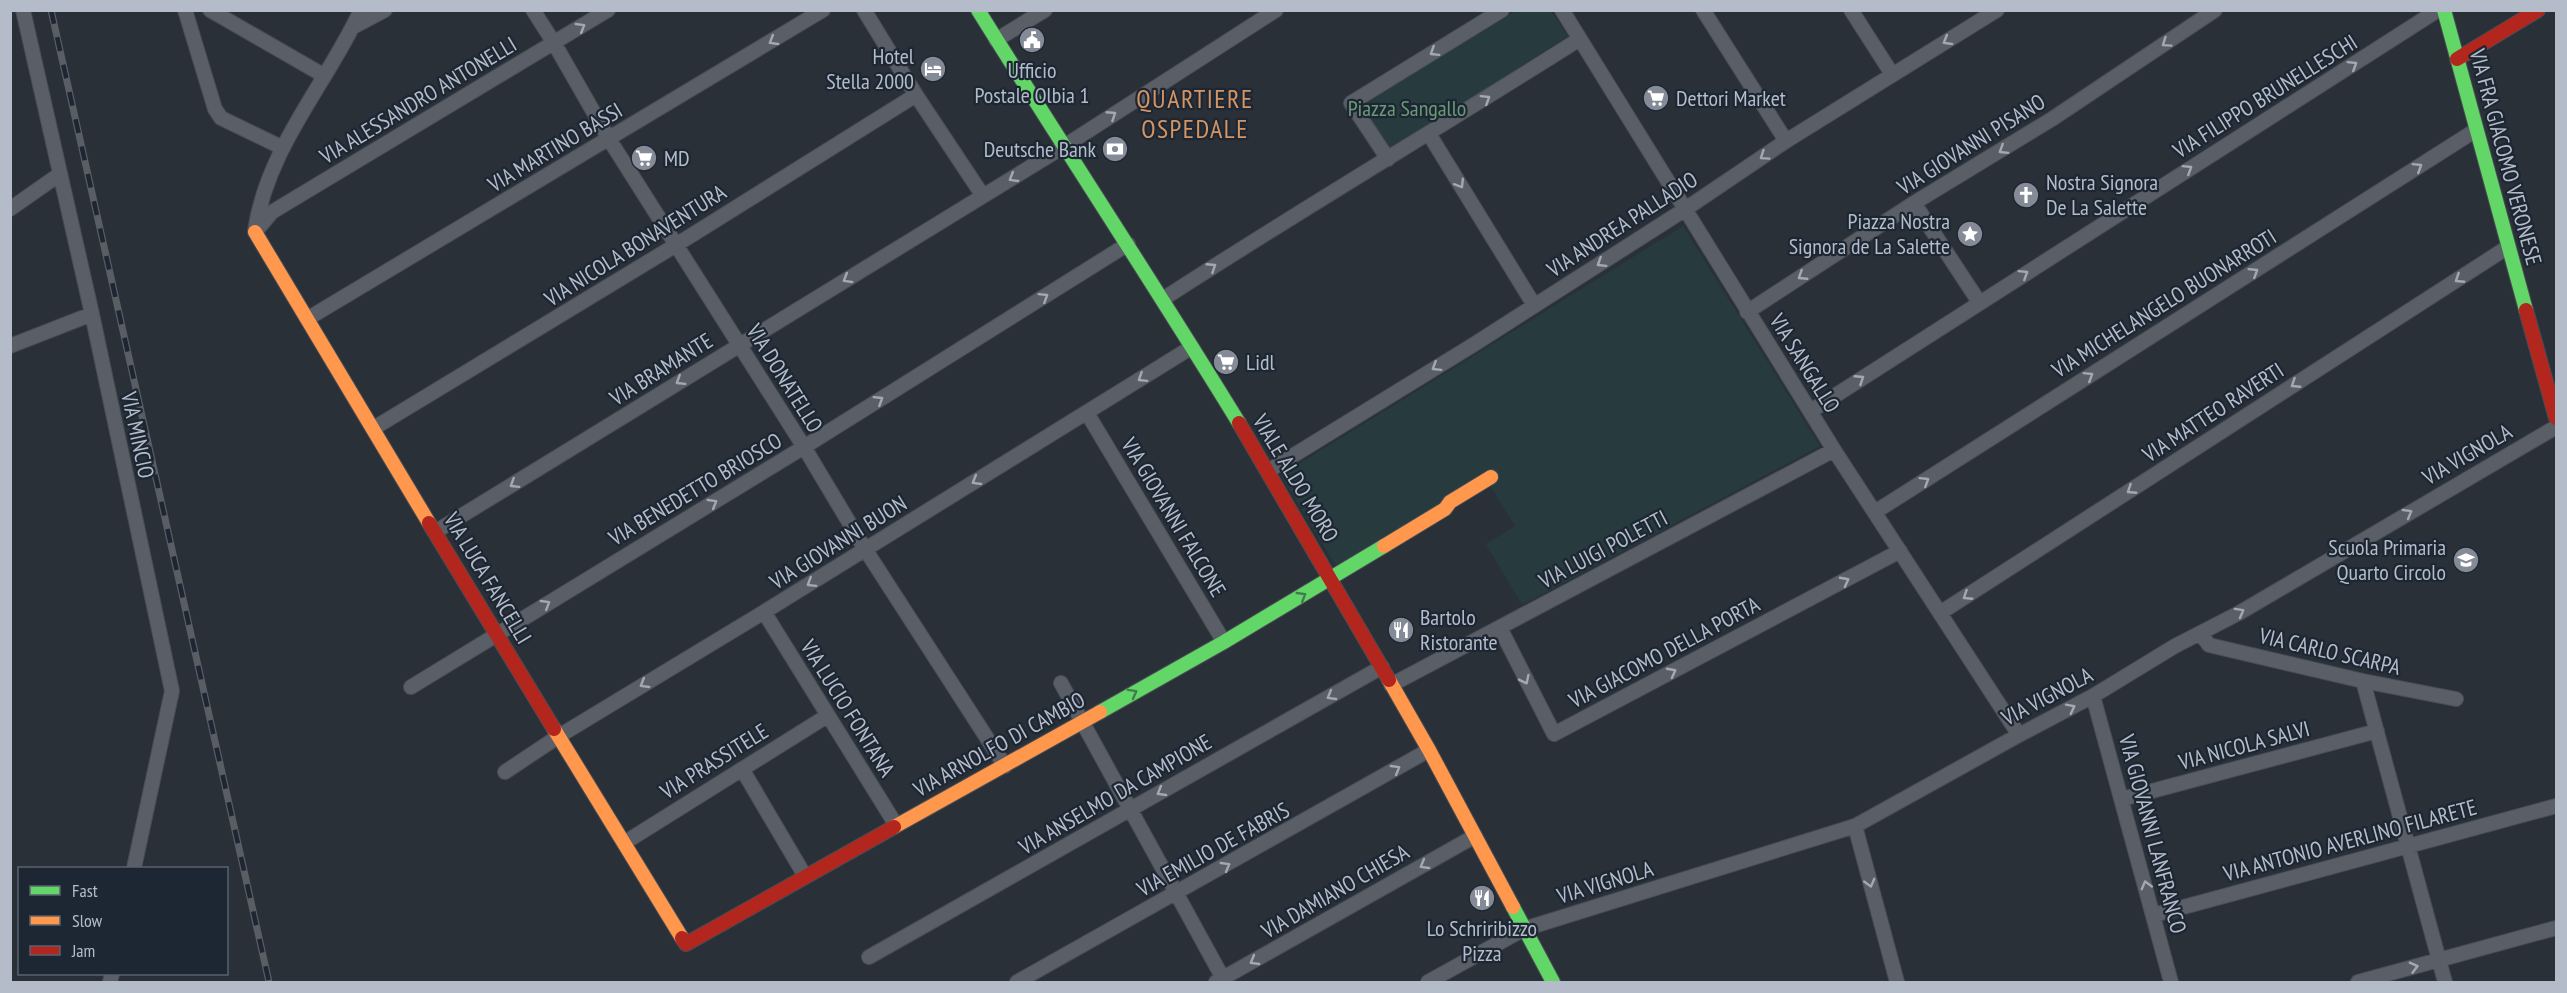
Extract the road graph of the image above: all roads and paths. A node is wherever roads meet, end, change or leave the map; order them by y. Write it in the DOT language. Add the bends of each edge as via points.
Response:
graph roads {
  1 [pos="23,10"];
  2 [pos="185,10"];
  3 [pos="210,10"];
  4 [pos="361,10"];
  5 [pos="385,10"];
  6 [pos="533,10"];
  7 [pos="608,10"];
  8 [pos="824,10"];
  9 [pos="864,10"];
  10 [pos="978,10"];
  11 [pos="1045,10"];
  12 [pos="1276,10"];
  13 [pos="1502,10"];
  14 [pos="1562,10"];
  15 [pos="1703,10"];
  16 [pos="1851,10"];
  17 [pos="2215,10"];
  18 [pos="2438,10"];
  19 [pos="2444,10"];
  20 [pos="2538,10"];
  21 [pos="1993,12"];
  22 [pos="353,27"];
  23 [pos="996,40"];
  24 [pos="1578,40"];
  25 [pos="554,43"];
  26 [pos="2457,59"];
  27 [pos="1892,74"];
  28 [pos="323,75"];
  29 [pos="916,95"];
  30 [pos="2476,130"];
  31 [pos="1429,134"];
  32 [pos="609,139"];
  33 [pos="1786,141"];
  34 [pos="1063,147"];
  35 [pos="283,148"];
  36 [pos="1388,159"];
  37 [pos="60,174"];
  38 [pos="983,196"];
  39 [pos="1914,203"];
  40 [pos="10,209"];
  41 [pos="1684,210"];
  42 [pos="255,232"];
  43 [pos="1128,244"];
  44 [pos="676,245"];
  45 [pos="2508,247"];
  46 [pos="1163,299"];
  47 [pos="1979,302"];
  48 [pos="1534,305"];
  49 [pos="1747,312"];
  50 [pos="92,314"];
  51 [pos="307,319"];
  52 [pos="739,345"];
  53 [pos="10,346"];
  54 [pos="1192,347"];
  55 [pos="1811,411"];
  56 [pos="1087,413"];
  57 [pos="2556,418"];
  58 [pos="2556,427"];
  59 [pos="374,428"];
  60 [pos="804,447"];
  61 [pos="1834,450"];
  62 [pos="1268,471"];
  63 [pos="1491,477"];
  64 [pos="1875,512"];
  65 [pos="435,532"];
  66 [pos="865,549"];
  67 [pos="1900,551"];
  68 [pos="1331,579"];
  69 [pos="764,612"];
  70 [pos="1940,613"];
  71 [pos="1500,628"];
  72 [pos="2200,633"];
  73 [pos="496,635"];
  74 [pos="1224,642"];
  75 [pos="1382,667"];
  76 [pos="2363,681"];
  77 [pos="1060,682"];
  78 [pos="1391,685"];
  79 [pos="411,687"];
  80 [pos="2093,696"];
  81 [pos="2456,699"];
  82 [pos="827,716"];
  83 [pos="1082,721"];
  84 [pos="2377,731"];
  85 [pos="2019,735"];
  86 [pos="559,736"];
  87 [pos="1429,750"];
  88 [pos="1005,766"];
  89 [pos="742,769"];
  90 [pos="505,772"];
  91 [pos="2122,799"];
  92 [pos="2556,806"];
  93 [pos="1130,811"];
  94 [pos="896,825"];
  95 [pos="1855,826"];
  96 [pos="1475,836"];
  97 [pos="624,843"];
  98 [pos="2408,844"];
  99 [pos="134,867"];
  100 [pos="805,876"];
  101 [pos="1175,895"];
  102 [pos="2154,915"];
  103 [pos="2556,928"];
  104 [pos="1524,929"];
  105 [pos="686,944"];
  106 [pos="869,957"];
  107 [pos="2439,960"];
  108 [pos="1222,981"];
  109 [pos="1017,982"];
  110 [pos="1428,982"];
  111 [pos="1553,982"];
  112 [pos="1897,982"];
  113 [pos="2171,982"];
  114 [pos="2358,982"];
  115 [pos="2445,982"];
  1 -- 37 [label="street, VIA MINCIO"];
  2 -- 35 [label="street" via="215,109 221,117"];
  3 -- 28 [label="street"];
  4 -- 22 [label="street"];
  5 -- 22 [label="street"];
  6 -- 25 [label="street, VIA DONATELLO"];
  25 -- 7 [label="street, VIA ALESSANDRO ANTONELLI, one-way"];
  8 -- 32 [label="street, VIA MARTINO BASSI, one-way"];
  9 -- 29 [label="street"];
  10 -- 23 [label="street, VIALE ALDO MORO"];
  11 -- 23 [label="street"];
  34 -- 12 [label="street, VIA BRAMANTE, one-way"];
  13 -- 36 [label="street, one-way" via="1351,103"];
  14 -- 24 [label="street, VIA SANGALLO"];
  15 -- 33 [label="street"];
  16 -- 27 [label="street"];
  17 -- 39 [label="street, VIA GIOVANNI PISANO, one-way" via="2052,119"];
  47 -- 18 [label="street, VIA FILIPPO BRUNELLESCHI, one-way"];
  19 -- 26 [label="street, VIA FRA GIACOMO VERONESE"];
  20 -- 26 [label="street"];
  21 -- 27 [label="street, VIA ANDREA PALLADIO, one-way"];
  22 -- 28 [label="street"];
  23 -- 34 [label="street, VIALE ALDO MORO"];
  31 -- 24 [label="street, one-way"];
  24 -- 41 [label="street, VIA SANGALLO"];
  25 -- 32 [label="street, VIA DONATELLO"];
  25 -- 42 [label="street, VIA ALESSANDRO ANTONELLI" via="272,212"];
  26 -- 30 [label="street, VIA FRA GIACOMO VERONESE"];
  27 -- 33 [label="street, VIA ANDREA PALLADIO"];
  28 -- 35 [label="street"];
  29 -- 38 [label="street"];
  29 -- 44 [label="street, VIA NICOLA BONAVENTURA"];
  30 -- 45 [label="street, VIA FRA GIACOMO VERONESE"];
  64 -- 30 [label="street, VIA MICHELANGELO BUONARROTI, one-way"];
  31 -- 36 [label="street"];
  31 -- 48 [label="street, one-way"];
  32 -- 44 [label="street, VIA DONATELLO"];
  32 -- 51 [label="street, VIA MARTINO BASSI"];
  33 -- 41 [label="street, VIA ANDREA PALLADIO, one-way"];
  34 -- 38 [label="street, VIA BRAMANTE, one-way"];
  34 -- 43 [label="street, VIALE ALDO MORO"];
  35 -- 42 [label="street" via="259,203"];
  46 -- 36 [label="street, one-way"];
  37 -- 40 [label="street"];
  37 -- 50 [label="street, VIA MINCIO"];
  38 -- 52 [label="street, VIA BRAMANTE, one-way"];
  39 -- 47 [label="street"];
  39 -- 49 [label="street, VIA GIOVANNI PISANO, one-way"];
  41 -- 48 [label="street, VIA ANDREA PALLADIO, one-way"];
  41 -- 49 [label="street, VIA SANGALLO"];
  42 -- 51 [label="street, VIA LUCA FANCELLI"];
  43 -- 46 [label="street, VIALE ALDO MORO"];
  60 -- 43 [label="street, VIA BENEDETTO BRIOSCO, one-way"];
  44 -- 52 [label="street, VIA DONATELLO"];
  44 -- 59 [label="street, VIA NICOLA BONAVENTURA"];
  45 -- 57 [label="street, VIA FRA GIACOMO VERONESE"];
  45 -- 70 [label="street, VIA MATTEO RAVERTI, one-way"];
  46 -- 54 [label="street, VIALE ALDO MORO"];
  55 -- 47 [label="street, VIA FILIPPO BRUNELLESCHI, one-way"];
  48 -- 62 [label="street, VIA ANDREA PALLADIO, one-way"];
  49 -- 55 [label="street, VIA SANGALLO"];
  50 -- 53 [label="street"];
  50 -- 99 [label="street, VIA MINCIO" via="172,691"];
  51 -- 59 [label="street, VIA LUCA FANCELLI"];
  52 -- 60 [label="street, VIA DONATELLO"];
  52 -- 65 [label="street, VIA BRAMANTE, one-way"];
  54 -- 56 [label="street, VIA GIOVANNI BUON, one-way"];
  54 -- 62 [label="street, VIALE ALDO MORO"];
  55 -- 61 [label="street, VIA SANGALLO"];
  56 -- 66 [label="street, VIA GIOVANNI BUON, one-way"];
  56 -- 74 [label="street, VIA GIOVANNI FALCONE"];
  72 -- 58 [label="street, VIA VIGNOLA, one-way"];
  59 -- 65 [label="street, VIA LUCA FANCELLI"];
  60 -- 66 [label="street, VIA DONATELLO"];
  73 -- 60 [label="street, VIA BENEDETTO BRIOSCO, one-way"];
  61 -- 64 [label="street, VIA SANGALLO"];
  61 -- 71 [label="street, VIA LUIGI POLETTI"];
  62 -- 68 [label="street, VIALE ALDO MORO"];
  63 -- 68 [label="street, VIA ARNOLFO DI CAMBIO"];
  64 -- 67 [label="street, VIA SANGALLO"];
  65 -- 73 [label="street, VIA LUCA FANCELLI"];
  66 -- 69 [label="street, VIA GIOVANNI BUON, one-way"];
  66 -- 88 [label="street, VIA DONATELLO"];
  67 -- 70 [label="street, VIA SANGALLO"];
  71 -- 67 [label="street, VIA GIACOMO DELLA PORTA, one-way" via="1554,735"];
  74 -- 68 [label="street, VIA ARNOLFO DI CAMBIO, one-way"];
  68 -- 75 [label="street, VIALE ALDO MORO"];
  69 -- 82 [label="street, VIA LUCIO FONTANA"];
  69 -- 86 [label="street, VIA GIOVANNI BUON, one-way"];
  70 -- 85 [label="street, VIA SANGALLO"];
  71 -- 78 [label="street, VIA LUIGI POLETTI"];
  72 -- 76 [label="street, VIA CARLO SCARPA" via="2209,645"];
  72 -- 80 [label="street, VIA VIGNOLA"];
  73 -- 79 [label="street, VIA BENEDETTO BRIOSCO"];
  73 -- 86 [label="street, VIA LUCA FANCELLI"];
  83 -- 74 [label="street, VIA ARNOLFO DI CAMBIO, one-way"];
  75 -- 78 [label="street, VIALE ALDO MORO"];
  75 -- 93 [label="street, VIA ANSELMO DA CAMPIONE, one-way"];
  76 -- 81 [label="street, VIA CARLO SCARPA"];
  76 -- 84 [label="street"];
  77 -- 83 [label="street"];
  78 -- 87 [label="street, VIALE ALDO MORO"];
  85 -- 80 [label="street, VIA VIGNOLA, one-way"];
  80 -- 91 [label="street, VIA GIOVANNI LANFRANCO"];
  82 -- 89 [label="street, VIA PRASSITELE"];
  82 -- 94 [label="street, VIA LUCIO FONTANA"];
  83 -- 88 [label="street, VIA ARNOLFO DI CAMBIO"];
  83 -- 93 [label="street"];
  84 -- 91 [label="street, VIA NICOLA SALVI"];
  84 -- 98 [label="street"];
  85 -- 95 [label="street, VIA VIGNOLA"];
  86 -- 90 [label="street, VIA GIOVANNI BUON"];
  86 -- 97 [label="street, VIA LUCA FANCELLI"];
  87 -- 96 [label="street, VIALE ALDO MORO"];
  101 -- 87 [label="street, VIA EMILIO DE FABRIS, one-way"];
  88 -- 94 [label="street, VIA ARNOLFO DI CAMBIO"];
  89 -- 97 [label="street, VIA PRASSITELE"];
  89 -- 100 [label="street"];
  102 -- 91 [label="street, VIA GIOVANNI LANFRANCO, one-way"];
  92 -- 98 [label="street, VIA ANTONIO AVERLINO FILARETE"];
  93 -- 101 [label="street"];
  93 -- 106 [label="street, VIA ANSELMO DA CAMPIONE"];
  94 -- 100 [label="street, VIA ARNOLFO DI CAMBIO"];
  95 -- 104 [label="street, VIA VIGNOLA"];
  95 -- 112 [label="street, one-way"];
  96 -- 104 [label="street, VIALE ALDO MORO"];
  96 -- 108 [label="street, VIA DAMIANO CHIESA, one-way"];
  97 -- 105 [label="street, VIA LUCA FANCELLI"];
  98 -- 102 [label="street, VIA ANTONIO AVERLINO FILARETE"];
  98 -- 107 [label="street"];
  100 -- 105 [label="street, VIA ARNOLFO DI CAMBIO"];
  101 -- 108 [label="street"];
  101 -- 109 [label="street, VIA EMILIO DE FABRIS"];
  102 -- 113 [label="street, VIA GIOVANNI LANFRANCO"];
  103 -- 107 [label="street"];
  104 -- 110 [label="street, VIA VIGNOLA"];
  104 -- 111 [label="street, VIALE ALDO MORO"];
  114 -- 107 [label="street, one-way"];
  107 -- 115 [label="street"];
}
